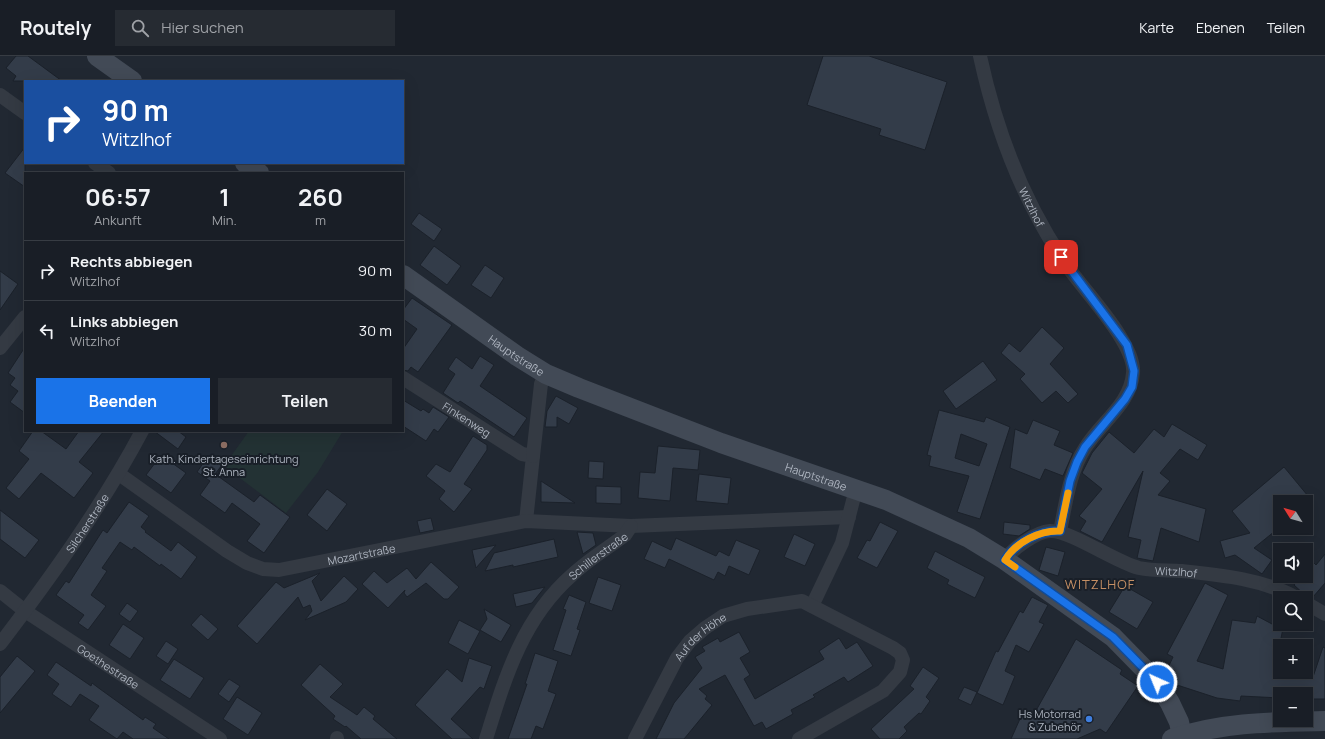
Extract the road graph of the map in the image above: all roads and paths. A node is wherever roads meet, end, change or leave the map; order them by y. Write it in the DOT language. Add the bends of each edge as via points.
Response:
graph roads {
  1 [pos="97,56"];
  2 [pos="980,56"];
  3 [pos="131,80"];
  4 [pos="0,95"];
  5 [pos="24,112"];
  6 [pos="96,164"];
  7 [pos="246,164"];
  8 [pos="108,172"];
  9 [pos="258,172"];
  10 [pos="404,276"];
  11 [pos="24,318"];
  12 [pos="0,348"];
  13 [pos="546,374"];
  14 [pos="404,379"];
  15 [pos="141,432"];
  16 [pos="533,456"];
  17 [pos="119,474"];
  18 [pos="856,489"];
  19 [pos="849,517"];
  20 [pos="526,521"];
  21 [pos="631,526"];
  22 [pos="1060,531"];
  23 [pos="1005,560"];
  24 [pos="0,591"];
  25 [pos="1285,591"];
  26 [pos="812,606"];
  27 [pos="1313,607"];
  28 [pos="25,611"];
  29 [pos="1325,614"];
  30 [pos="0,644"];
  31 [pos="1325,721"];
  32 [pos="1177,737"];
  33 [pos="220,739"];
  34 [pos="486,739"];
  35 [pos="635,739"];
  36 [pos="799,739"];
  1 -- 3 [label="street"];
  2 -- 22 [label="street, Witzlhof" via="991,102 1014,166 1040,225 1127,345 1134,371 1132,387 1125,399 1085,447 1077,462 1070,481"];
  4 -- 5 [label="street"];
  6 -- 8 [label="street"];
  7 -- 9 [label="street"];
  10 -- 13 [label="street, Hauptstraße"];
  11 -- 12 [label="street"];
  13 -- 16 [label="street" via="541,384"];
  13 -- 18 [label="street, Hauptstraße" via="722,443"];
  14 -- 16 [label="street, Finkenweg" via="522,454"];
  15 -- 17 [label="street, Silcherstraße"];
  16 -- 20 [label="street"];
  17 -- 20 [label="street, Mozartstraße" via="227,551 263,569 278,570"];
  17 -- 28 [label="street, Silcherstraße"];
  18 -- 19 [label="street"];
  18 -- 23 [label="street, Hauptstraße" via="969,538"];
  19 -- 21 [label="street, Schillerstraße"];
  19 -- 26 [label="street" via="842,543"];
  20 -- 21 [label="street, Mozartstraße"];
  21 -- 34 [label="street, Schillerstraße" via="625,535 572,574 530,626 514,654"];
  22 -- 23 [label="street" via="1048,531 1031,538 1011,551"];
  22 -- 25 [label="street, Witzlhof" via="1139,568 1251,581"];
  23 -- 32 [label="street, Hauptstraße" via="1113,637 1157,682 1179,722"];
  24 -- 28 [label="street, Goethestraße"];
  26 -- 35 [label="street, Auf der Höhe" via="802,601 747,609 723,616 705,628 690,641 677,658"];
  26 -- 36 [label="street, Auf der Höhe" via="893,648 900,653 903,660 900,672 883,690"];
  27 -- 29 [label="street"];
  28 -- 30 [label="street, Silcherstraße"];
  28 -- 33 [label="street, Goethestraße"];
  31 -- 32 [label="street" via="1262,722 1212,728"];
}
